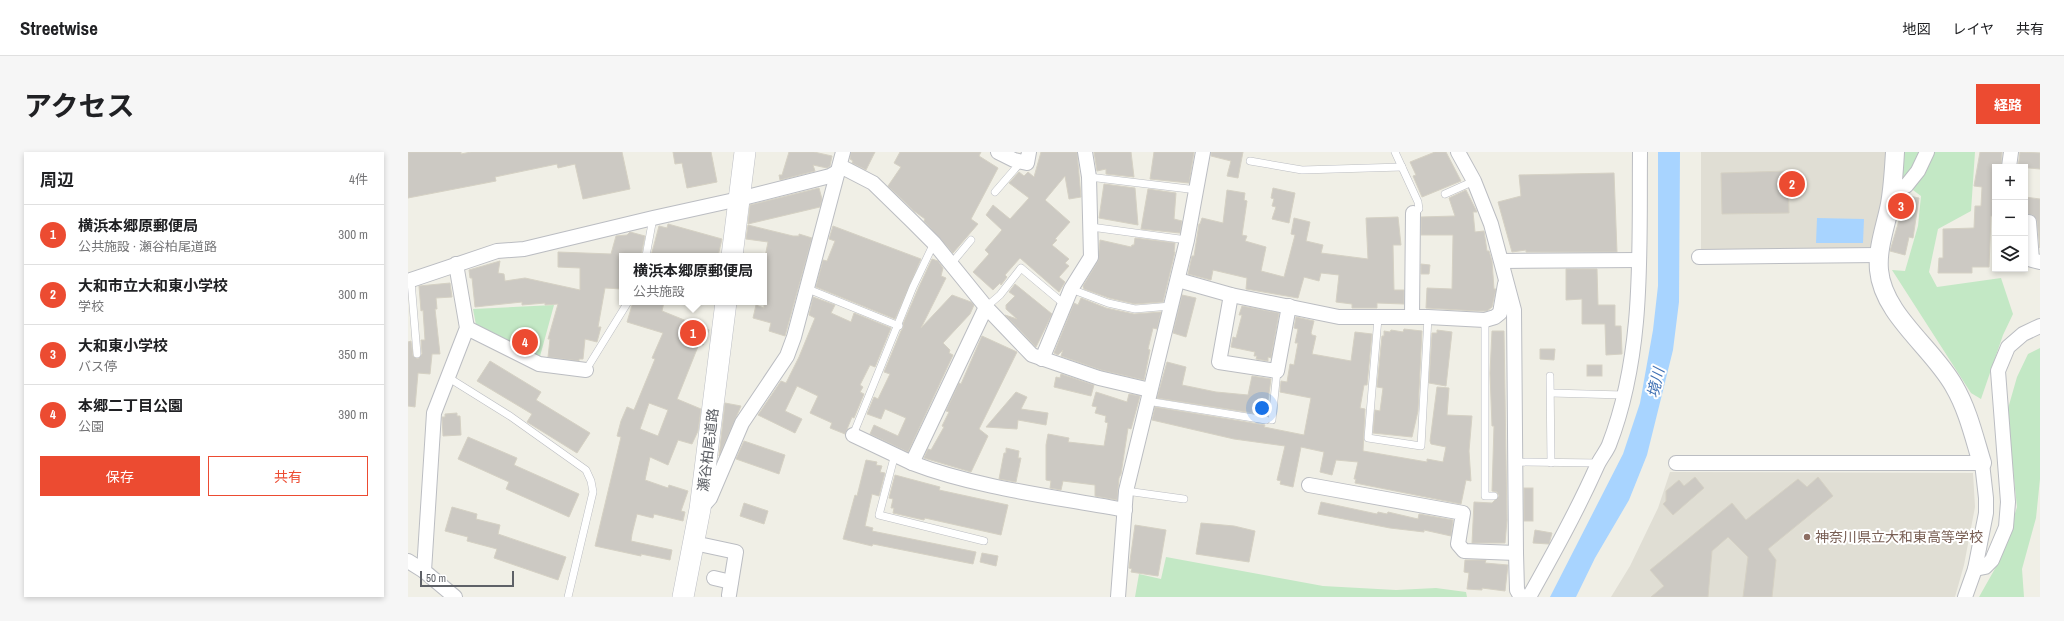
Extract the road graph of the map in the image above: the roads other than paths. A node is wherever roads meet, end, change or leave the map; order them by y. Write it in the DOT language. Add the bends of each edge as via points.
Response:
graph roads {
  1 [pos="745,152"];
  2 [pos="841,152"];
  3 [pos="998,152"];
  4 [pos="1085,152"];
  5 [pos="1203,152"];
  6 [pos="1395,152"];
  7 [pos="1458,152"];
  8 [pos="1640,152"];
  9 [pos="1895,152"];
  10 [pos="1926,152"];
  11 [pos="2011,152"];
  12 [pos="1025,157"];
  13 [pos="1250,161"];
  14 [pos="2009,164"];
  15 [pos="1402,167"];
  16 [pos="838,171"];
  17 [pos="1089,177"];
  18 [pos="1474,181"];
  19 [pos="1892,187"];
  20 [pos="1197,190"];
  21 [pos="995,192"];
  22 [pos="1445,194"];
  23 [pos="739,200"];
  24 [pos="1413,213"];
  25 [pos="653,218"];
  26 [pos="2028,222"];
  27 [pos="1091,227"];
  28 [pos="971,240"];
  29 [pos="1188,240"];
  30 [pos="934,243"];
  31 [pos="647,253"];
  32 [pos="732,253"];
  33 [pos="1879,255"];
  34 [pos="1699,257"];
  35 [pos="1639,260"];
  36 [pos="1502,261"];
  37 [pos="2040,262"];
  38 [pos="456,264"];
  39 [pos="951,264"];
  40 [pos="1178,280"];
  41 [pos="409,281"];
  42 [pos="1506,281"];
  43 [pos="808,289"];
  44 [pos="1071,289"];
  45 [pos="1231,295"];
  46 [pos="1064,304"];
  47 [pos="626,305"];
  48 [pos="726,305"];
  49 [pos="1171,306"];
  50 [pos="1289,306"];
  51 [pos="986,307"];
  52 [pos="1412,317"];
  53 [pos="1428,317"];
  54 [pos="1378,318"];
  55 [pos="1485,320"];
  56 [pos="899,326"];
  57 [pos="2040,326"];
  58 [pos="466,328"];
  59 [pos="417,354"];
  60 [pos="1042,359"];
  61 [pos="586,370"];
  62 [pos="1277,371"];
  63 [pos="1550,376"];
  64 [pos="448,378"];
  65 [pos="1551,393"];
  66 [pos="1624,395"];
  67 [pos="1148,396"];
  68 [pos="853,435"];
  69 [pos="895,454"];
  70 [pos="912,462"];
  71 [pos="1516,462"];
  72 [pos="1551,463"];
  73 [pos="1598,463"];
  74 [pos="1676,463"];
  75 [pos="1982,463"];
  76 [pos="1309,485"];
  77 [pos="1126,491"];
  78 [pos="1494,496"];
  79 [pos="1184,499"];
  80 [pos="700,509"];
  81 [pos="1125,510"];
  82 [pos="984,541"];
  83 [pos="694,543"];
  84 [pos="1516,553"];
  85 [pos="408,561"];
  86 [pos="1975,570"];
  87 [pos="424,571"];
  88 [pos="714,578"];
  89 [pos="453,596"];
  90 [pos="568,597"];
  91 [pos="683,597"];
  92 [pos="1118,597"];
  93 [pos="1521,597"];
  94 [pos="1528,597"];
  95 [pos="1966,597"];
  1 -- 23 [label="main road"];
  2 -- 16 [label="street"];
  3 -- 12 [label="street"];
  4 -- 17 [label="street"];
  5 -- 20 [label="street"];
  6 -- 15 [label="lane"];
  7 -- 18 [label="street"];
  8 -- 35 [label="street"];
  9 -- 19 [label="street"];
  10 -- 19 [label="street" via="1918,171 1906,186"];
  11 -- 14 [label="street"];
  12 -- 21 [label="lane"];
  13 -- 15 [label="lane" via="1302,170"];
  15 -- 24 [label="lane" via="1418,202 1418,209"];
  16 -- 23 [label="street" via="830,176"];
  16 -- 30 [label="street" via="844,168 873,183"];
  16 -- 43 [label="street"];
  17 -- 20 [label="lane"];
  17 -- 27 [label="street"];
  18 -- 22 [label="lane"];
  18 -- 36 [label="street"];
  19 -- 33 [label="street"];
  20 -- 29 [label="street"];
  23 -- 25 [label="street"];
  23 -- 32 [label="main road"];
  24 -- 52 [label="street"];
  25 -- 31 [label="lane"];
  25 -- 38 [label="street" via="524,249 497,251"];
  26 -- 37 [label="street" via="2032,260"];
  27 -- 29 [label="lane"];
  27 -- 44 [label="street" via="1091,257"];
  28 -- 39 [label="lane"];
  29 -- 40 [label="street"];
  30 -- 39 [label="street"];
  30 -- 56 [label="lane" via="913,287"];
  33 -- 34 [label="street"];
  33 -- 75 [label="street" via="1883,288 1889,300 1954,385 1966,409"];
  35 -- 36 [label="street"];
  35 -- 66 [label="street" via="1639,289"];
  36 -- 42 [label="street"];
  38 -- 41 [label="street"];
  38 -- 58 [label="street"];
  39 -- 51 [label="street"];
  40 -- 45 [label="street"];
  40 -- 49 [label="street"];
  41 -- 59 [label="lane"];
  42 -- 55 [label="street" via="1500,313"];
  42 -- 71 [label="street" via="1514,310"];
  43 -- 56 [label="lane"];
  43 -- 80 [label="street" via="787,356 742,423 710,498"];
  44 -- 46 [label="street"];
  44 -- 49 [label="lane" via="1108,303 1135,309"];
  45 -- 50 [label="street"];
  45 -- 62 [label="street" via="1219,362"];
  46 -- 51 [label="lane" via="1021,268 1000,295"];
  46 -- 60 [label="street"];
  47 -- 61 [label="lane"];
  48 -- 80 [label="main road, 瀬谷柏尾道路"];
  49 -- 67 [label="street"];
  50 -- 54 [label="street" via="1339,317"];
  50 -- 62 [label="street"];
  51 -- 60 [label="street" via="1032,355"];
  51 -- 70 [label="street"];
  52 -- 53 [label="street"];
  52 -- 54 [label="street"];
  53 -- 54 [label="lane" via="1421,446 1368,438"];
  53 -- 55 [label="street"];
  55 -- 78 [label="lane" via="1485,496"];
  56 -- 68 [label="lane"];
  57 -- 86 [label="street" via="2023,334 2008,347 1998,371 2008,502 2006,526 1992,560 1985,567"];
  58 -- 61 [label="street" via="539,364"];
  58 -- 64 [label="street"];
  60 -- 67 [label="street"];
  62 -- 67 [label="lane" via="1269,420"];
  63 -- 65 [label="lane"];
  64 -- 87 [label="street" via="434,413"];
  64 -- 90 [label="lane" via="510,416 586,470 592,492"];
  65 -- 66 [label="lane"];
  65 -- 72 [label="lane"];
  66 -- 73 [label="street" via="1608,446"];
  67 -- 77 [label="street"];
  68 -- 69 [label="street"];
  69 -- 70 [label="street"];
  69 -- 82 [label="lane" via="879,515"];
  70 -- 81 [label="street" via="970,481"];
  71 -- 72 [label="lane"];
  71 -- 84 [label="street"];
  72 -- 73 [label="lane"];
  73 -- 94 [label="street"];
  74 -- 75 [label="street"];
  75 -- 86 [label="street" via="1986,513"];
  76 -- 84 [label="street" via="1463,514 1458,544 1464,551"];
  77 -- 79 [label="lane"];
  77 -- 81 [label="street"];
  80 -- 83 [label="main road, 瀬谷柏尾道路"];
  81 -- 92 [label="street"];
  83 -- 88 [label="street" via="736,552 730,589"];
  83 -- 91 [label="main road, 瀬谷柏尾道路"];
  84 -- 93 [label="street" via="1517,590"];
  85 -- 87 [label="street"];
  86 -- 95 [label="street"];
  87 -- 89 [label="street"];
}
